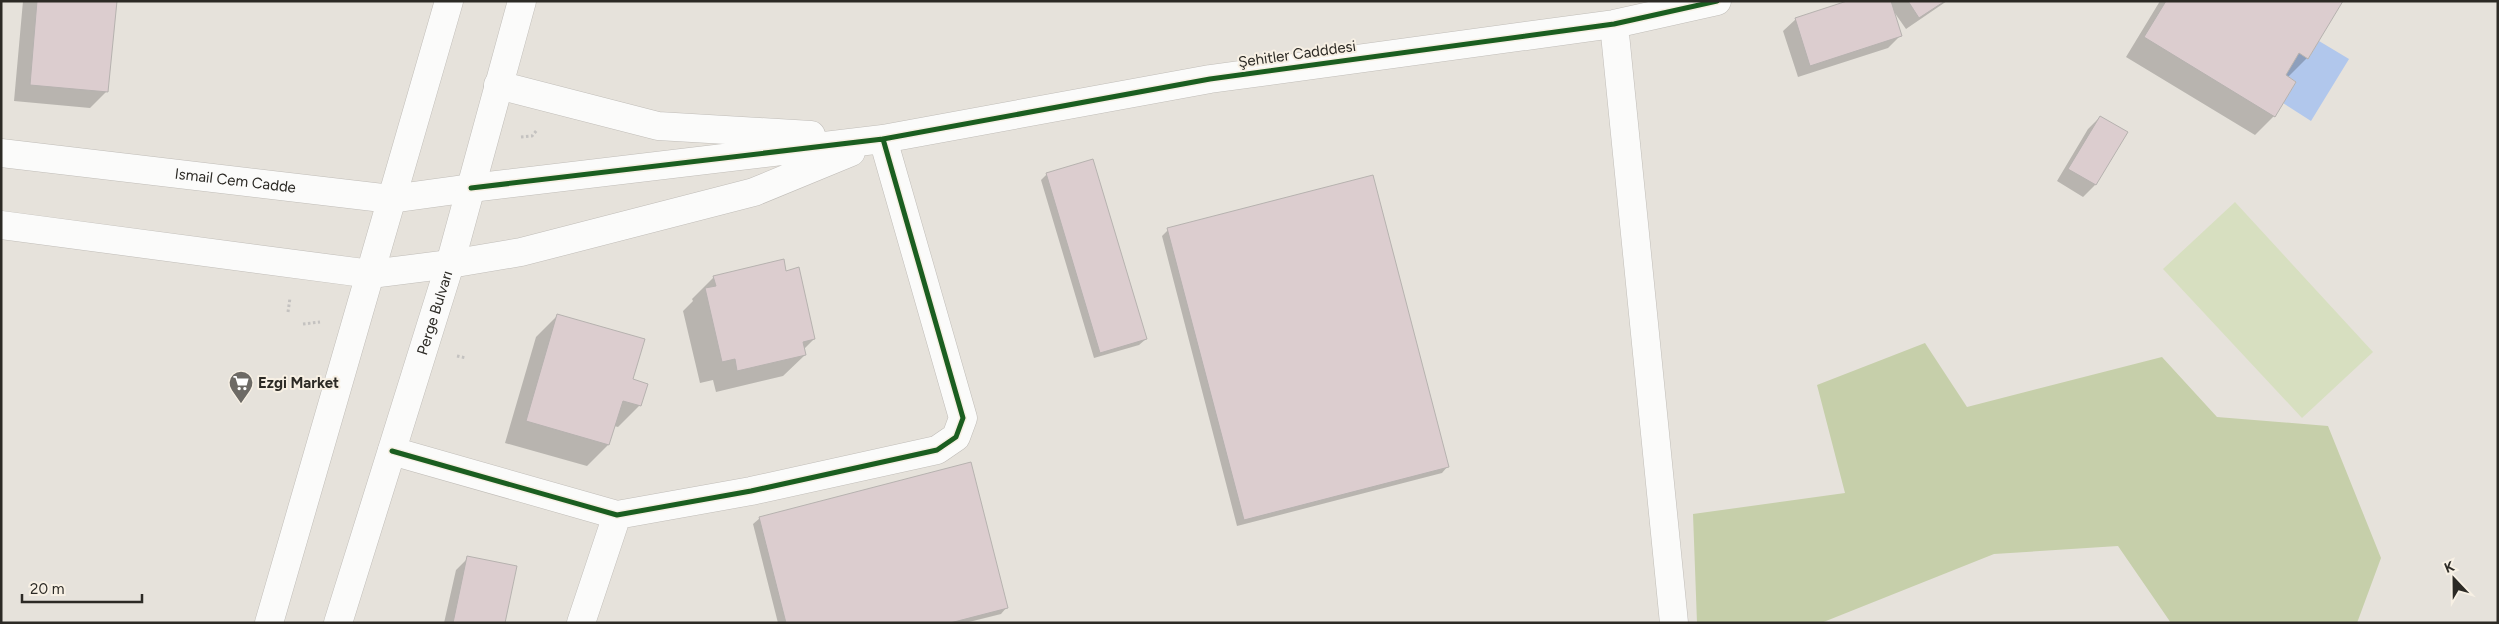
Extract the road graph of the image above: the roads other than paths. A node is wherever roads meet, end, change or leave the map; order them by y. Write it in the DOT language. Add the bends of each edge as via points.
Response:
graph roads {
  1 [pos="449,1"];
  2 [pos="522,1"];
  3 [pos="1717,1"];
  4 [pos="1614,24"];
  5 [pos="498,85"];
  6 [pos="883,139"];
  7 [pos="1,153"];
  8 [pos="471,188"];
  9 [pos="391,199"];
  10 [pos="1,225"];
  11 [pos="450,264"];
  12 [pos="371,274"];
  13 [pos="392,452"];
  14 [pos="617,515"];
  15 [pos="269,623"];
  16 [pos="338,623"];
  17 [pos="581,623"];
  18 [pos="1674,623"];
  1 -- 9 [label="street"];
  2 -- 5 [label="street, Perge Bulvarı"];
  3 -- 4 [label="street, Şehitler Cadddesi"];
  4 -- 6 [label="street, Şehitler Cadddesi" via="1210,79"];
  4 -- 18 [label="street"];
  5 -- 6 [label="street" via="658,126"];
  5 -- 8 [label="street, Perge Bulvarı"];
  6 -- 8 [label="street, Ismail Cem Cadde"];
  6 -- 11 [label="street" via="754,192 521,252"];
  6 -- 14 [label="street" via="963,418 956,437 937,450 751,491"];
  7 -- 9 [label="street, Ismail Cem Cadde"];
  8 -- 9 [label="street, Ismail Cem Cadde"];
  8 -- 11 [label="street, Perge Bulvarı"];
  9 -- 12 [label="street"];
  10 -- 12 [label="street"];
  11 -- 12 [label="street"];
  11 -- 13 [label="street, Perge Bulvarı"];
  12 -- 15 [label="street"];
  13 -- 14 [label="street"];
  13 -- 16 [label="street, Perge Bulvarı"];
  14 -- 17 [label="street"];
}
